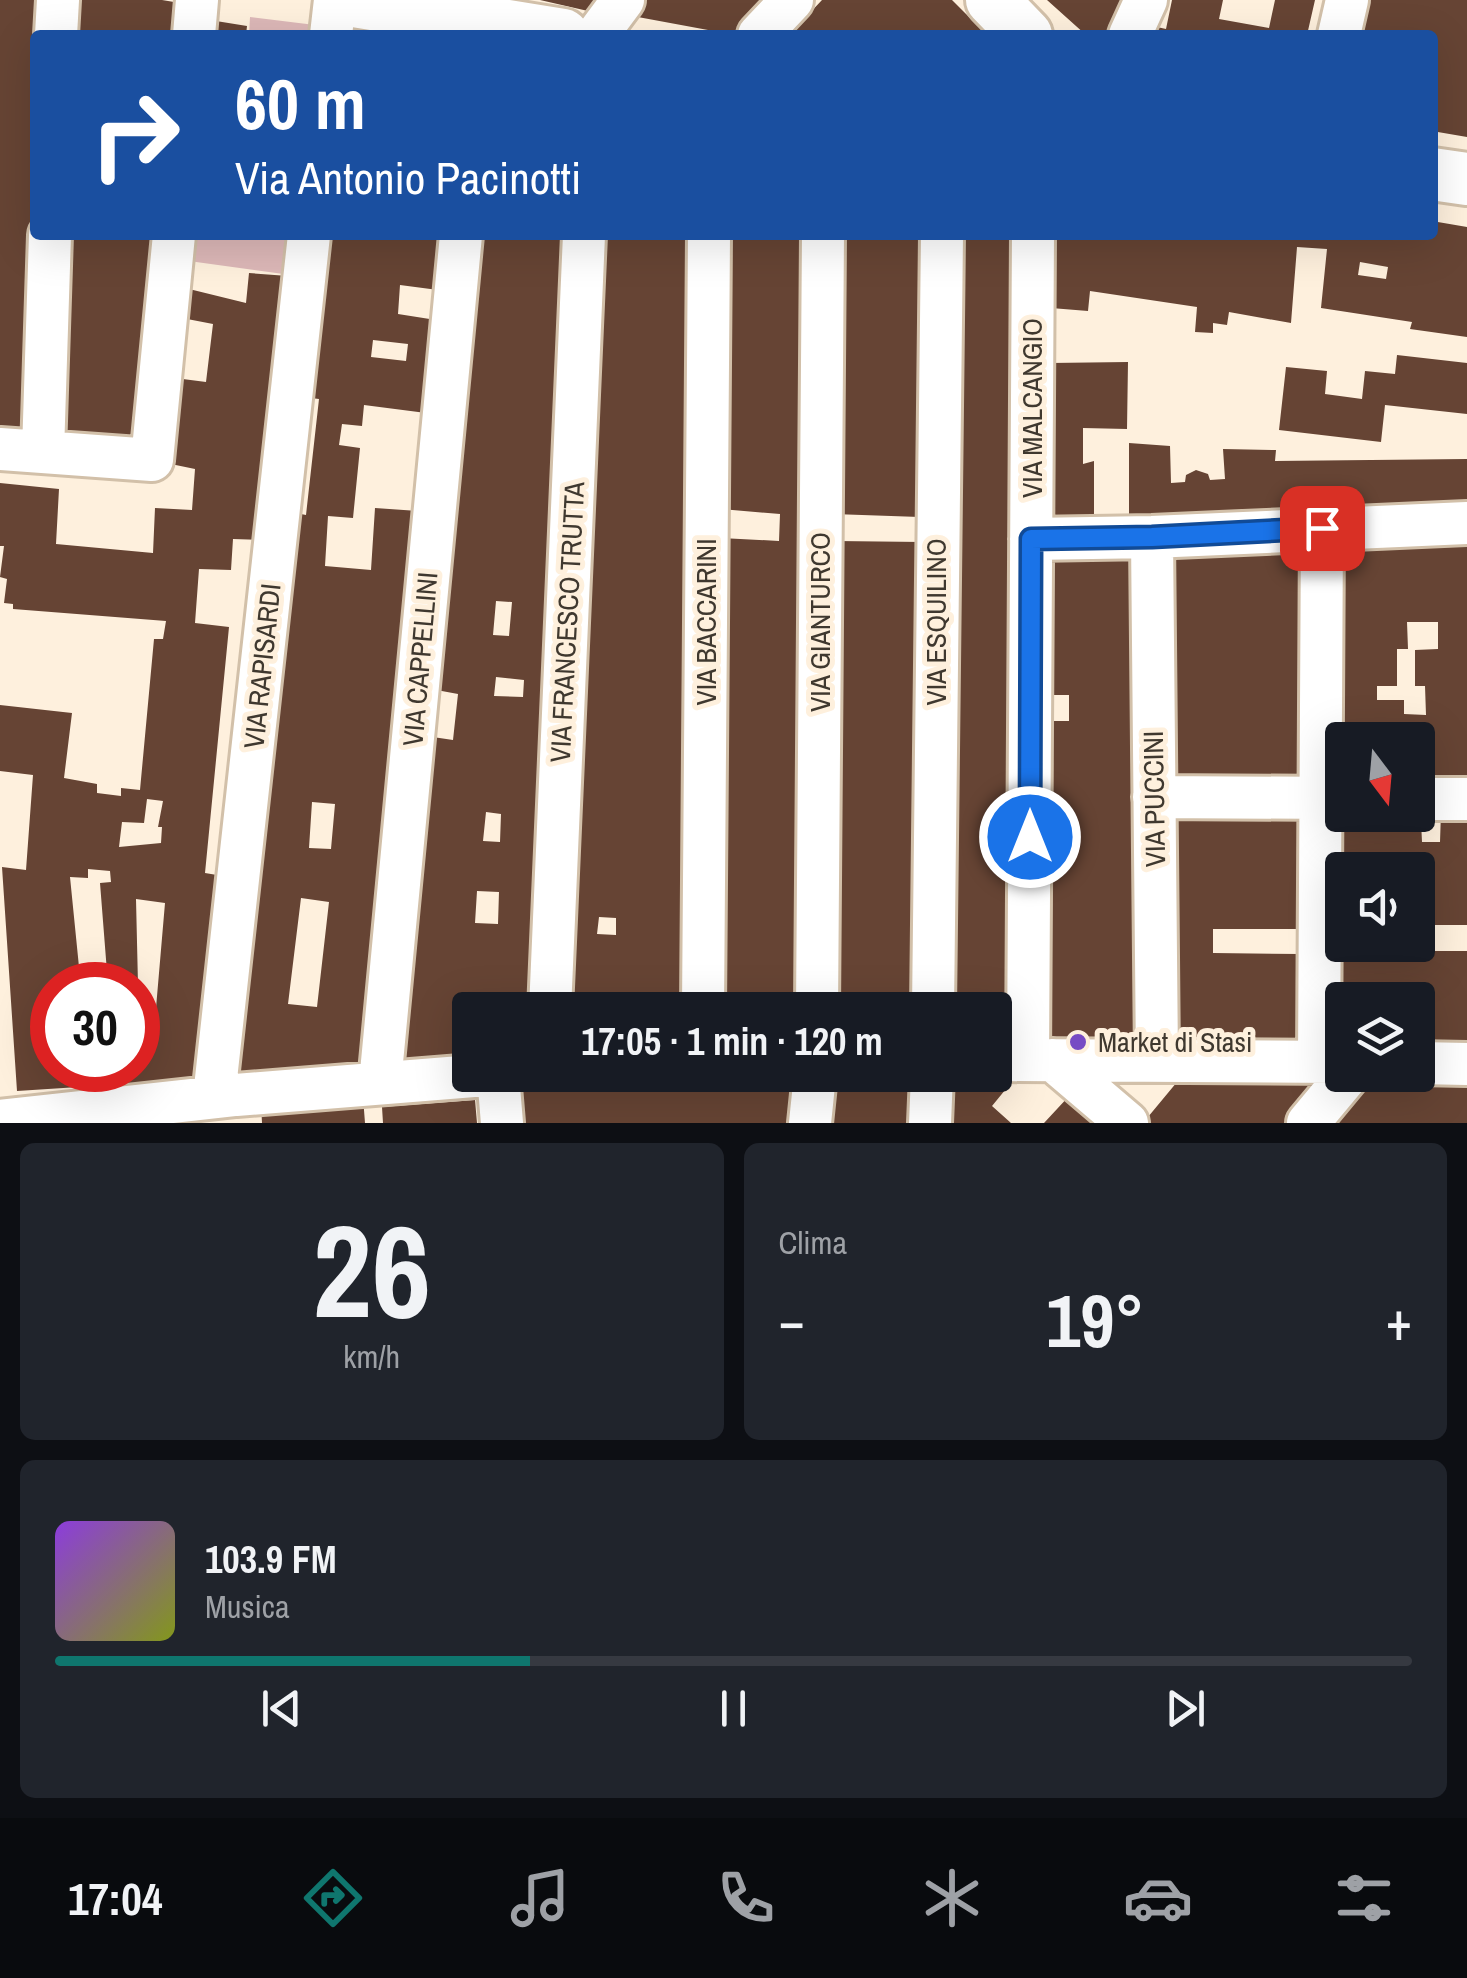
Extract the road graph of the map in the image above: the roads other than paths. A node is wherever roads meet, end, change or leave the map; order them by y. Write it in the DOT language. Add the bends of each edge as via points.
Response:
graph roads {
  1 [pos="58,0"];
  2 [pos="197,0"];
  3 [pos="335,0"];
  4 [pos="348,0"];
  5 [pos="623,0"];
  6 [pos="792,0"];
  7 [pos="992,0"];
  8 [pos="1146,0"];
  9 [pos="1346,0"];
  10 [pos="464,18"];
  11 [pos="56,30"];
  12 [pos="194,30"];
  13 [pos="332,30"];
  14 [pos="534,30"];
  15 [pos="600,30"];
  16 [pos="764,30"];
  17 [pos="1021,30"];
  18 [pos="1132,30"];
  19 [pos="1341,30"];
  20 [pos="1438,175"];
  21 [pos="1467,179"];
  22 [pos="50,240"];
  23 [pos="174,240"];
  24 [pos="309,240"];
  25 [pos="460,240"];
  26 [pos="584,240"];
  27 [pos="709,240"];
  28 [pos="823,240"];
  29 [pos="942,240"];
  30 [pos="1033,240"];
  31 [pos="0,449"];
  32 [pos="43,452"];
  33 [pos="1467,522"];
  34 [pos="1322,528"];
  35 [pos="1152,537"];
  36 [pos="1031,539"];
  37 [pos="1328,722"];
  38 [pos="1154,797"];
  39 [pos="1325,798"];
  40 [pos="1435,798"];
  41 [pos="1467,799"];
  42 [pos="1332,832"];
  43 [pos="1334,982"];
  44 [pos="551,992"];
  45 [pos="703,992"];
  46 [pos="817,992"];
  47 [pos="934,992"];
  48 [pos="1025,1060"];
  49 [pos="1157,1061"];
  50 [pos="1435,1063"];
  51 [pos="1467,1064"];
  52 [pos="1325,1066"];
  53 [pos="452,1078"];
  54 [pos="380,1084"];
  55 [pos="1325,1088"];
  56 [pos="499,1092"];
  57 [pos="813,1092"];
  58 [pos="931,1092"];
  59 [pos="230,1105"];
  60 [pos="107,1116"];
  61 [pos="0,1121"];
  62 [pos="502,1123"];
  63 [pos="810,1123"];
  64 [pos="930,1123"];
  65 [pos="1127,1123"];
  66 [pos="1308,1123"];
  1 -- 11 [label="street"];
  2 -- 12 [label="street"];
  3 -- 13 [label="street"];
  4 -- 10 [label="street"];
  5 -- 15 [label="street"];
  6 -- 16 [label="street"];
  7 -- 17 [label="street"];
  8 -- 18 [label="street"];
  9 -- 19 [label="street"];
  10 -- 14 [label="street"];
  20 -- 21 [label="street"];
  22 -- 32 [label="street"];
  23 -- 32 [label="street" via="152,460"];
  24 -- 59 [label="street, VIA RAPISARDI"];
  25 -- 54 [label="street, VIA CAPPELLINI"];
  26 -- 44 [label="street, VIA FRANCESCO TRUTTA"];
  27 -- 45 [label="street, VIA BACCARINI"];
  28 -- 46 [label="street, VIA GIANTURCO"];
  29 -- 47 [label="street, VIA ESQUILINO"];
  30 -- 36 [label="street, VIA MALCANGIO"];
  31 -- 32 [label="street"];
  33 -- 34 [label="street"];
  34 -- 35 [label="street"];
  34 -- 37 [label="street"];
  35 -- 36 [label="street"];
  35 -- 38 [label="street, VIA PUCCINI"];
  36 -- 48 [label="street, VIA MALCANGIO"];
  38 -- 39 [label="street"];
  38 -- 49 [label="street, VIA PUCCINI"];
  40 -- 41 [label="street"];
  42 -- 43 [label="street"];
  48 -- 49 [label="street"];
  48 -- 65 [label="street"];
  49 -- 52 [label="street"];
  50 -- 51 [label="street"];
  53 -- 54 [label="street"];
  54 -- 59 [label="street"];
  55 -- 66 [label="street"];
  56 -- 62 [label="street"];
  57 -- 63 [label="street"];
  58 -- 64 [label="street"];
  59 -- 60 [label="street"];
  60 -- 61 [label="street"];
}
